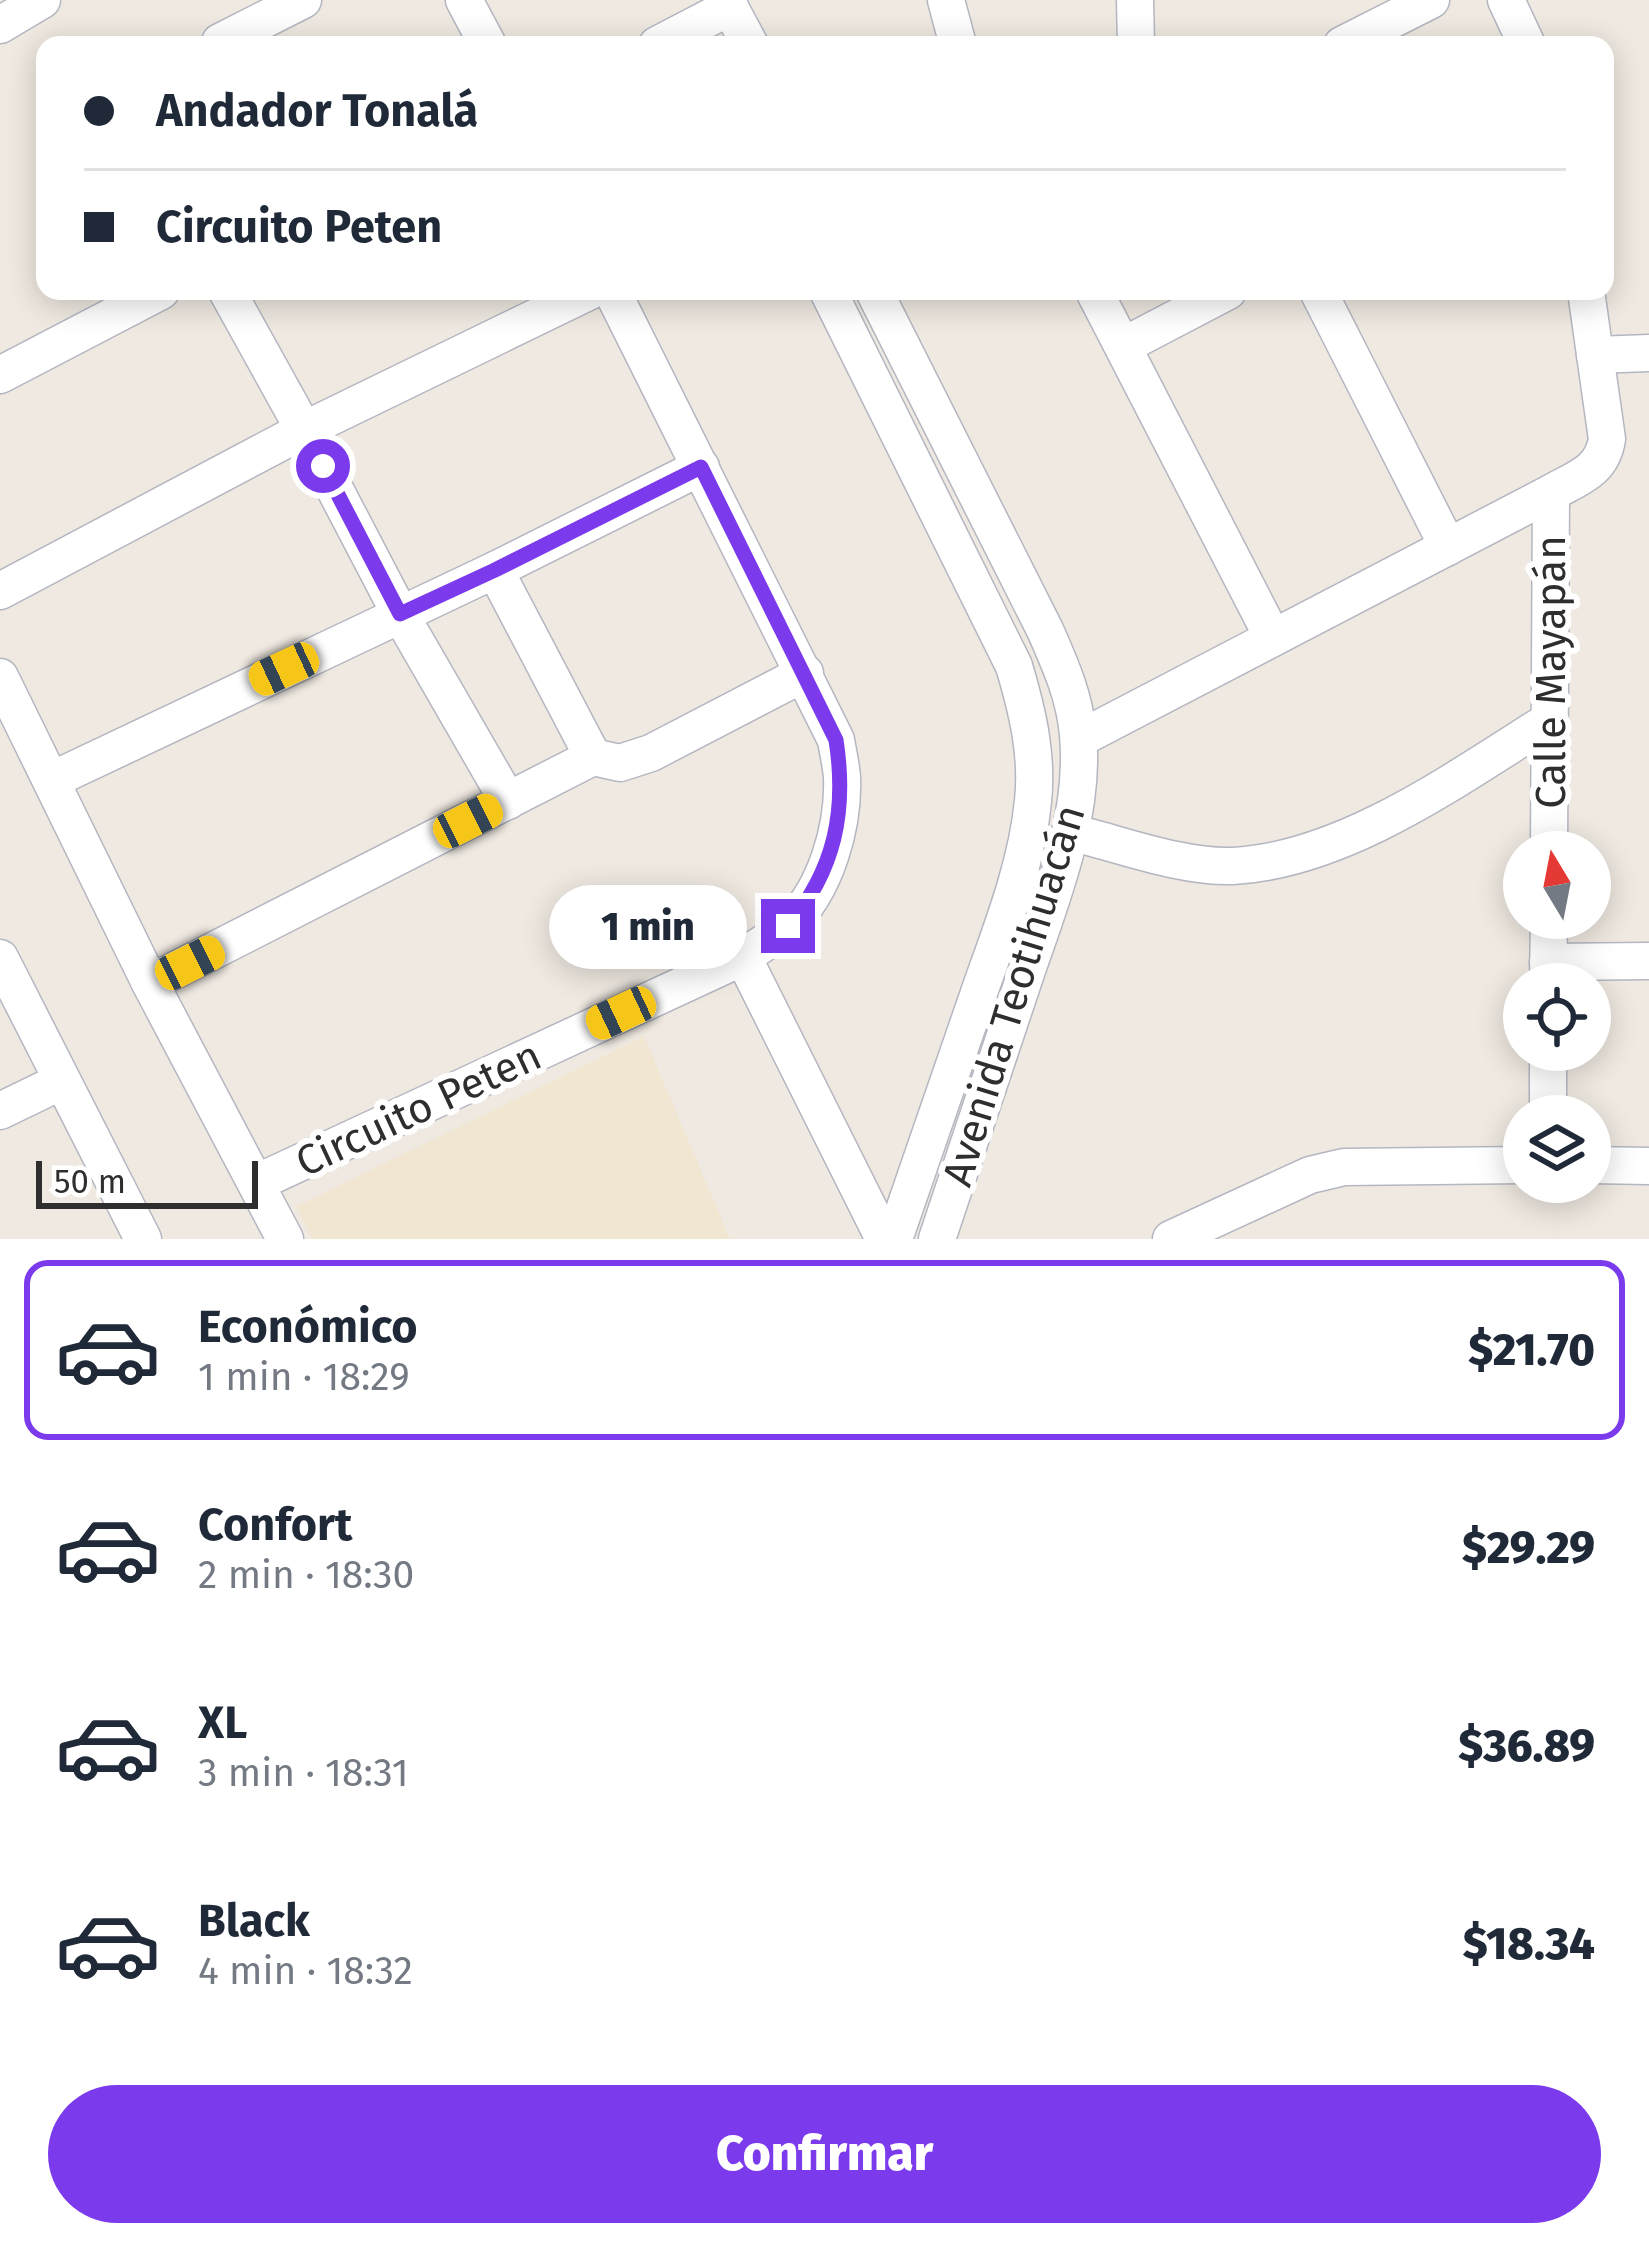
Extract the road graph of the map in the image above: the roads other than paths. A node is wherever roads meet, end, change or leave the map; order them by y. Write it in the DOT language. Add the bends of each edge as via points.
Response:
graph roads {
  1 [pos="42,0"];
  2 [pos="303,0"];
  3 [pos="464,0"];
  4 [pos="946,0"];
  5 [pos="1135,0"];
  6 [pos="1505,0"];
  7 [pos="728,3"];
  8 [pos="1409,6"];
  9 [pos="695,23"];
  10 [pos="0,25"];
  11 [pos="232,36"];
  12 [pos="483,36"];
  13 [pos="745,36"];
  14 [pos="953,36"];
  15 [pos="1136,36"];
  16 [pos="1357,36"];
  17 [pos="1523,36"];
  18 [pos="142,300"];
  19 [pos="232,300"];
  20 [pos="571,300"];
  21 [pos="617,300"];
  22 [pos="841,300"];
  23 [pos="879,300"];
  24 [pos="1099,300"];
  25 [pos="1211,300"];
  26 [pos="1323,300"];
  27 [pos="1587,300"];
  28 [pos="1123,346"];
  29 [pos="1649,353"];
  30 [pos="1595,355"];
  31 [pos="3,366"];
  32 [pos="304,430"];
  33 [pos="701,467"];
  34 [pos="1551,493"];
  35 [pos="1448,547"];
  36 [pos="495,570"];
  37 [pos="0,591"];
  38 [pos="400,614"];
  39 [pos="1273,638"];
  40 [pos="805,673"];
  41 [pos="0,677"];
  42 [pos="1550,720"];
  43 [pos="1079,740"];
  44 [pos="593,757"];
  45 [pos="52,781"];
  46 [pos="508,801"];
  47 [pos="1549,831"];
  48 [pos="1070,832"];
  49 [pos="743,957"];
  50 [pos="0,958"];
  51 [pos="1649,961"];
  52 [pos="1611,966"];
  53 [pos="150,983"];
  54 [pos="62,1081"];
  55 [pos="0,1112"];
  56 [pos="1503,1165"];
  57 [pos="1611,1165"];
  58 [pos="1649,1166"];
  59 [pos="256,1183"];
  60 [pos="143,1239"];
  61 [pos="285,1239"];
  62 [pos="884,1239"];
  63 [pos="894,1239"];
  64 [pos="937,1239"];
  65 [pos="1171,1239"];
  1 -- 10 [label="street"];
  2 -- 11 [label="street"];
  3 -- 12 [label="street"];
  4 -- 14 [label="street"];
  5 -- 15 [label="street"];
  6 -- 17 [label="street"];
  7 -- 9 [label="street"];
  7 -- 13 [label="street"];
  8 -- 16 [label="street"];
  18 -- 31 [label="street"];
  19 -- 32 [label="street"];
  20 -- 32 [label="street"];
  21 -- 33 [label="street, Circuito Peten"];
  22 -- 63 [label="street, Avenida Teotihuacán" via="1014,666 1034,755 1022,856"];
  23 -- 43 [label="street, Avenida Teotihuacán" via="1045,630"];
  24 -- 28 [label="street"];
  25 -- 28 [label="street"];
  26 -- 35 [label="street"];
  27 -- 30 [label="street"];
  28 -- 39 [label="street"];
  29 -- 30 [label="street"];
  30 -- 34 [label="street" via="1605,455"];
  32 -- 37 [label="street"];
  32 -- 38 [label="street"];
  33 -- 36 [label="street"];
  33 -- 40 [label="street, Circuito Peten"];
  34 -- 35 [label="street"];
  34 -- 42 [label="street, Calle Mayapán"];
  35 -- 39 [label="street"];
  36 -- 38 [label="street"];
  36 -- 44 [label="street"];
  38 -- 45 [label="street"];
  38 -- 46 [label="street"];
  39 -- 43 [label="street"];
  40 -- 44 [label="street" via="651,752 620,763"];
  40 -- 49 [label="street, Circuito Peten" via="836,740 837,826 809,901"];
  41 -- 45 [label="street"];
  42 -- 47 [label="street, Calle Mayapán"];
  42 -- 48 [label="street" via="1396,812 1291,857 1231,866 1185,861"];
  43 -- 48 [label="street, Avenida Teotihuacán"];
  44 -- 46 [label="street"];
  45 -- 53 [label="street"];
  46 -- 53 [label="street"];
  48 -- 64 [label="street, Avenida Teotihuacán"];
  49 -- 59 [label="street, Circuito Peten"];
  49 -- 62 [label="street"];
  50 -- 54 [label="street"];
  51 -- 52 [label="street"];
  53 -- 59 [label="street"];
  54 -- 55 [label="street"];
  54 -- 60 [label="street"];
  56 -- 65 [label="street" via="1310,1174"];
  57 -- 58 [label="street"];
  59 -- 61 [label="street"];
}
